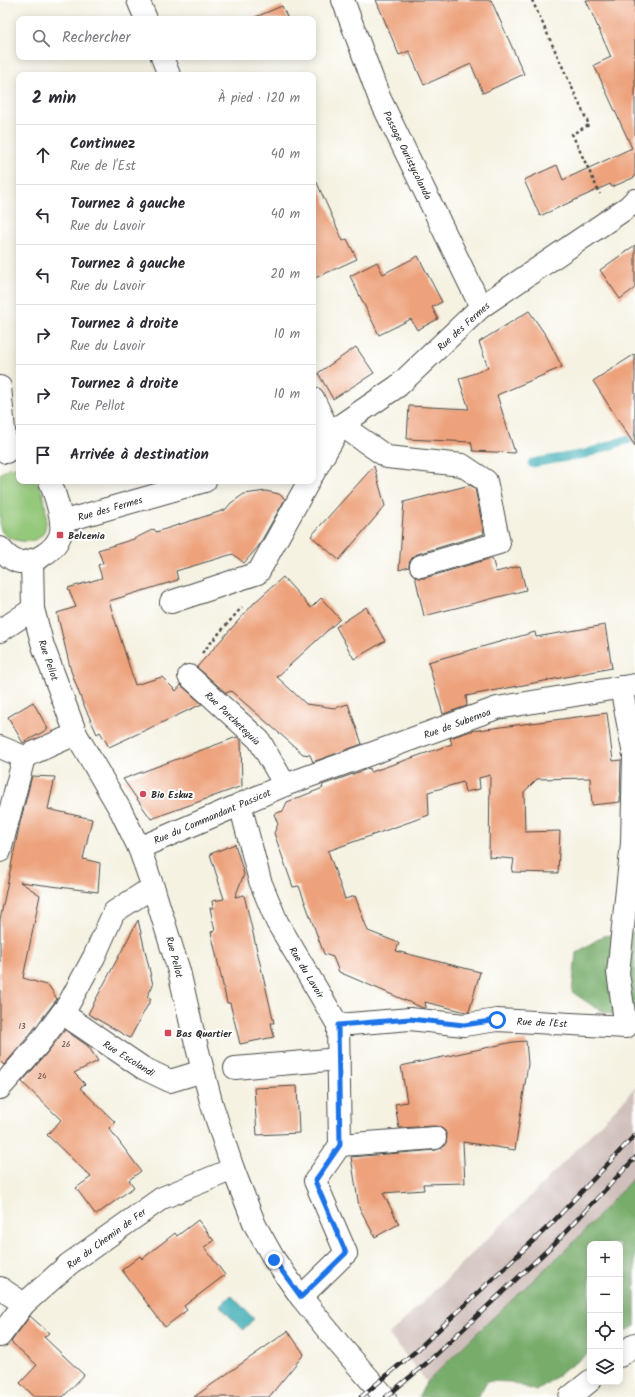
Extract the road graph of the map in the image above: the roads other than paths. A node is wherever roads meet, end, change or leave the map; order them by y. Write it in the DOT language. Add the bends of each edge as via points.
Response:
graph roads {
  1 [pos="138,0"];
  2 [pos="343,0"];
  3 [pos="145,16"];
  4 [pos="163,60"];
  5 [pos="168,72"];
  6 [pos="635,200"];
  7 [pos="481,307"];
  8 [pos="0,387"];
  9 [pos="316,405"];
  10 [pos="327,432"];
  11 [pos="8,454"];
  12 [pos="316,465"];
  13 [pos="51,484"];
  14 [pos="194,484"];
  15 [pos="307,484"];
  16 [pos="61,522"];
  17 [pos="0,548"];
  18 [pos="32,560"];
  19 [pos="422,566"];
  20 [pos="171,602"];
  21 [pos="33,609"];
  22 [pos="0,631"];
  23 [pos="188,676"];
  24 [pos="628,686"];
  25 [pos="76,734"];
  26 [pos="0,747"];
  27 [pos="24,757"];
  28 [pos="285,785"];
  29 [pos="240,804"];
  30 [pos="139,848"];
  31 [pos="0,851"];
  32 [pos="154,890"];
  33 [pos="62,1013"];
  34 [pos="338,1025"];
  35 [pos="339,1059"];
  36 [pos="235,1068"];
  37 [pos="203,1072"];
  38 [pos="0,1088"];
  39 [pos="435,1138"];
  40 [pos="340,1145"];
  41 [pos="233,1168"];
  42 [pos="0,1288"];
  43 [pos="301,1297"];
  44 [pos="24,1304"];
  45 [pos="0,1336"];
  46 [pos="635,1344"];
  47 [pos="623,1354"];
  48 [pos="587,1383"];
  49 [pos="385,1397"];
  50 [pos="570,1397"];
  1 -- 3 [label="street"];
  2 -- 7 [label="street, Passage Ouristycolanda" via="379,97"];
  4 -- 5 [label="street"];
  6 -- 7 [label="street, Rue des Fermes"];
  7 -- 10 [label="street, Rue des Fermes" via="398,386"];
  8 -- 11 [label="street"];
  9 -- 10 [label="street"];
  10 -- 12 [label="street"];
  10 -- 19 [label="street" via="387,457 462,465 486,481 499,542"];
  13 -- 16 [label="street"];
  14 -- 16 [label="street, Rue des Fermes"];
  15 -- 20 [label="street" via="258,573"];
  16 -- 18 [label="street" via="60,535 53,547 43,556"];
  17 -- 18 [label="street" via="8,557 20,562"];
  18 -- 21 [label="street, Rue Pellot"];
  21 -- 22 [label="street"];
  21 -- 25 [label="street, Rue Pellot" via="43,646"];
  23 -- 28 [label="street, Rue Parcheteguia" via="260,740"];
  24 -- 28 [label="street, Rue de Subernoa" via="497,708"];
  24 -- 34 [label="street, Rue de l'Est" via="634,755 632,843 618,973 626,1027 497,1020 464,1025 410,1019"];
  25 -- 27 [label="street"];
  25 -- 30 [label="street, Rue Pellot" via="121,811"];
  26 -- 27 [label="street"];
  27 -- 31 [label="street"];
  28 -- 29 [label="street, Rue du Commandant Passicot"];
  29 -- 30 [label="street, Rue du Commandant Passicot"];
  29 -- 34 [label="street, Rue du Lavoir" via="260,881 278,922"];
  30 -- 32 [label="street, Rue Pellot"];
  32 -- 33 [label="street" via="142,894 114,912 94,957"];
  32 -- 37 [label="street, Rue Pellot" via="179,971"];
  33 -- 37 [label="street, Rue Escolandi" via="142,1068 170,1081"];
  33 -- 38 [label="street"];
  34 -- 35 [label="street, Rue du Lavoir"];
  35 -- 36 [label="street"];
  35 -- 40 [label="street, Rue du Lavoir"];
  37 -- 41 [label="street, Rue Pellot"];
  39 -- 40 [label="street"];
  40 -- 43 [label="street" via="315,1181 346,1253"];
  41 -- 43 [label="street, Rue Pellot" via="255,1225 274,1260"];
  41 -- 44 [label="street, Rue du Chemin de Fer" via="162,1198 69,1264"];
  42 -- 44 [label="street"];
  43 -- 49 [label="street, Rue Pellot"];
  44 -- 45 [label="street, Rue du Chemin de Fer"];
  46 -- 47 [label="street"];
  48 -- 50 [label="street"];
}
